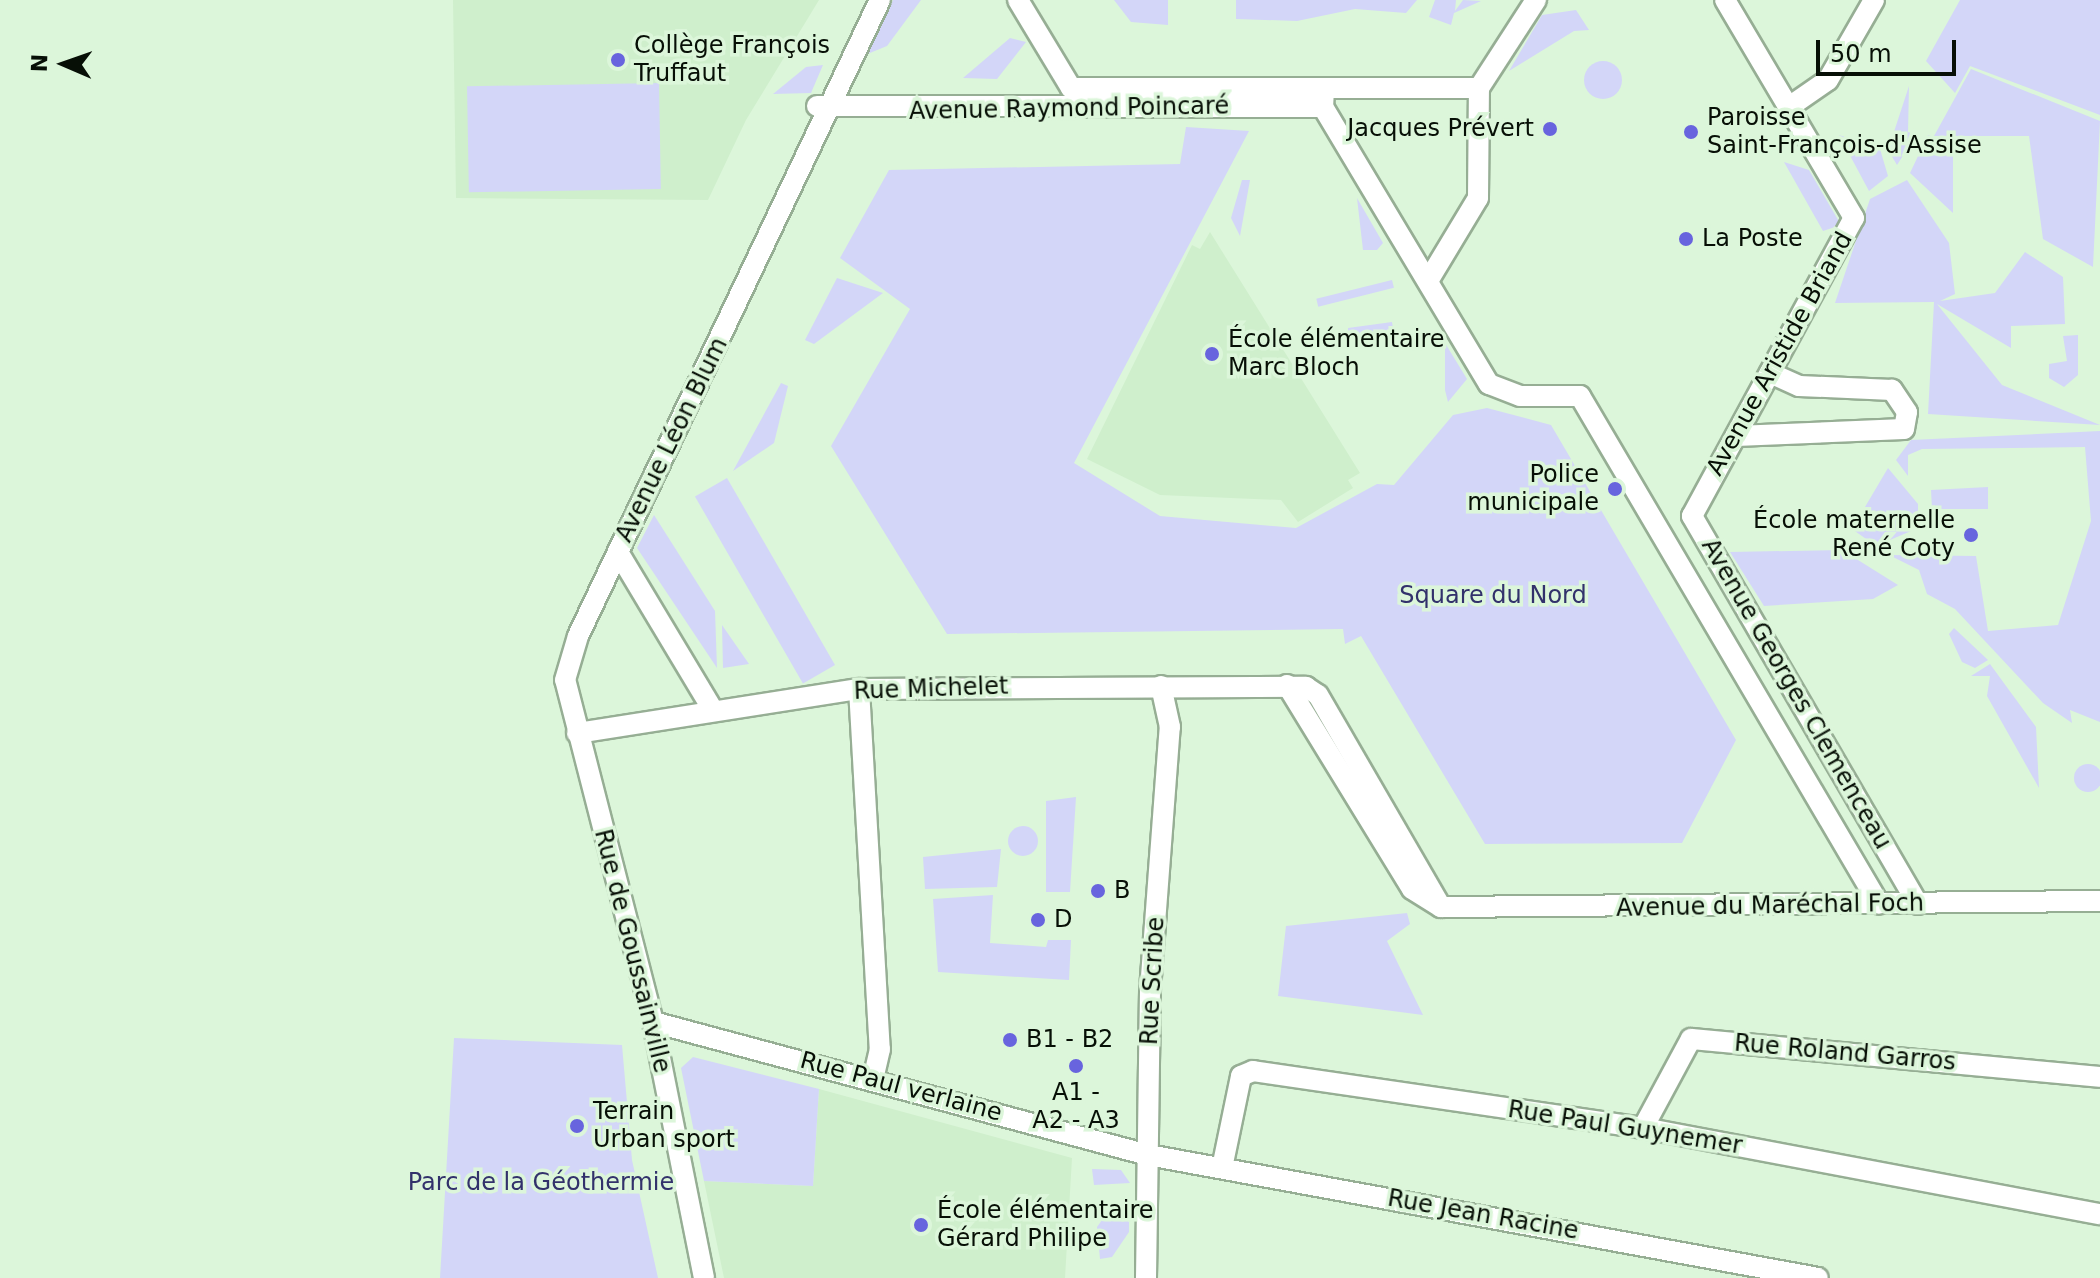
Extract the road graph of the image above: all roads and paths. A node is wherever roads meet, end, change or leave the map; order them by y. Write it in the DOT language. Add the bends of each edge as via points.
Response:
graph roads {
  1 [pos="867,0"];
  2 [pos="880,0"];
  3 [pos="1018,0"];
  4 [pos="1536,0"];
  5 [pos="1725,0"];
  6 [pos="1874,0"];
  7 [pos="1479,88"];
  8 [pos="1069,98"];
  9 [pos="1324,98"];
  10 [pos="1789,107"];
  11 [pos="822,109"];
  12 [pos="1428,281"];
  13 [pos="1770,373"];
  14 [pos="1736,436"];
  15 [pos="1655,513"];
  16 [pos="1692,516"];
  17 [pos="618,552"];
  18 [pos="566,673"];
  19 [pos="1161,686"];
  20 [pos="859,689"];
  21 [pos="713,710"];
  22 [pos="577,733"];
  23 [pos="2100,901"];
  24 [pos="1879,904"];
  25 [pos="1918,904"];
  26 [pos="1441,907"];
  27 [pos="653,1022"];
  28 [pos="2100,1077"];
  29 [pos="873,1080"];
  30 [pos="1643,1128"];
  31 [pos="1148,1155"];
  32 [pos="1222,1168"];
  33 [pos="2100,1214"];
  34 [pos="704,1278"];
  35 [pos="1146,1278"];
  36 [pos="1818,1278"];
  1 -- 11 [label="street, Avenue Léon Blum"];
  2 -- 11 [label="street, Avenue Léon Blum"];
  3 -- 8 [label="street"];
  4 -- 7 [label="street"];
  5 -- 10 [label="street"];
  6 -- 10 [label="street" via="1828,80"];
  7 -- 9 [label="street, Avenue Raymond Poincaré"];
  7 -- 12 [label="street" via="1478,198"];
  8 -- 9 [label="street, Avenue Raymond Poincaré"];
  8 -- 11 [label="street, Avenue Raymond Poincaré"];
  9 -- 12 [label="street"];
  10 -- 13 [label="street, Avenue Aristide Briand" via="1854,218"];
  11 -- 17 [label="street, Avenue Léon Blum" via="629,510"];
  12 -- 15 [label="street, Avenue Georges Clemenceau" via="1489,384 1501,394 1580,396"];
  13 -- 14 [label="street, Avenue Aristide Briand"];
  13 -- 14 [label="street" via="1799,386 1892,390 1907,412 1904,429"];
  14 -- 16 [label="street, Avenue Aristide Briand"];
  15 -- 16 [label="street, Avenue Georges Clemenceau"];
  15 -- 24 [label="street, Avenue Georges Clemenceau"];
  16 -- 25 [label="street, Avenue Georges Clemenceau"];
  17 -- 18 [label="street, Avenue Léon Blum"];
  17 -- 21 [label="street"];
  18 -- 22 [label="street, Rue de Goussainville"];
  19 -- 20 [label="street, Rue Michelet"];
  19 -- 26 [label="street, Rue Michelet" via="1287,685 1318,695"];
  19 -- 31 [label="street, Rue Scribe" via="1170,727 1150,990"];
  20 -- 21 [label="street, Rue Michelet"];
  20 -- 29 [label="street" via="880,1049"];
  21 -- 22 [label="street, Rue Michelet"];
  22 -- 27 [label="street, Rue de Goussainville"];
  23 -- 25 [label="street, Avenue du Maréchal Foch"];
  24 -- 25 [label="street, Avenue du Maréchal Foch"];
  24 -- 26 [label="street, Avenue du Maréchal Foch"];
  27 -- 29 [label="street, Rue Paul verlaine"];
  27 -- 34 [label="street, Rue de Goussainville"];
  28 -- 30 [label="street, Rue Roland Garros" via="1691,1039"];
  29 -- 31 [label="street, Rue Paul verlaine"];
  30 -- 32 [label="street, Rue Paul Guynemer" via="1253,1071 1241,1076"];
  30 -- 33 [label="street, Rue Paul Guynemer"];
  31 -- 32 [label="street, Rue Jean Racine"];
  31 -- 35 [label="street, Rue Scribe"];
  32 -- 36 [label="street, Rue Jean Racine"];
}
